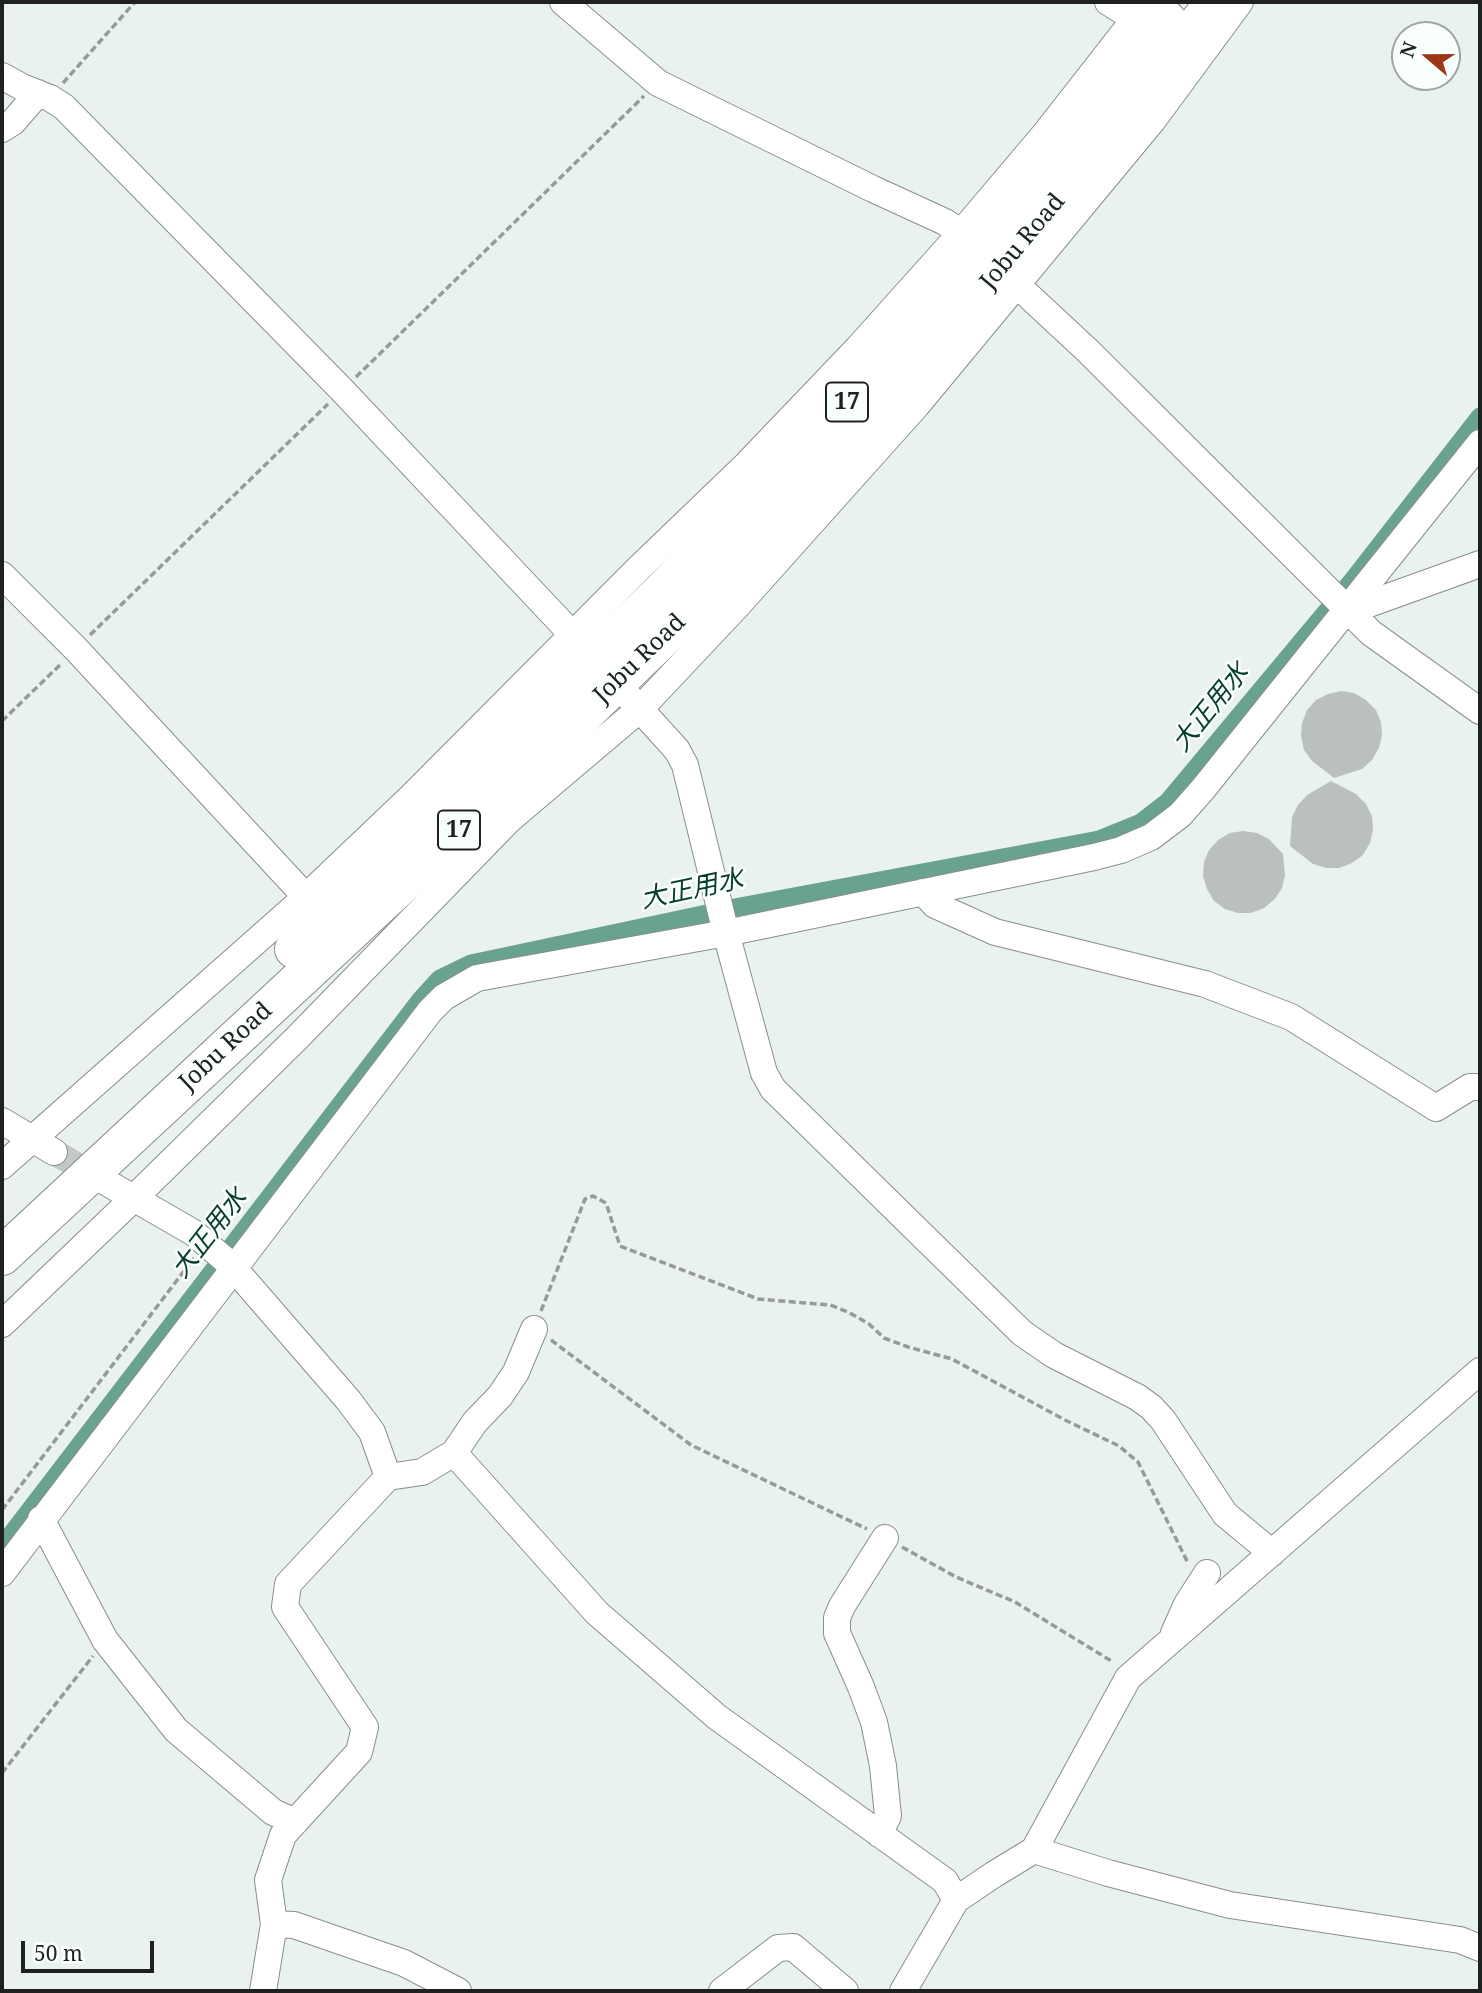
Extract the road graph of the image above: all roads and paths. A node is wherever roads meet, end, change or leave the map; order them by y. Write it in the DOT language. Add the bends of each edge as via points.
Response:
graph roads {
  1 [pos="135,2"];
  2 [pos="563,2"];
  3 [pos="1108,2"];
  4 [pos="1181,2"];
  5 [pos="1214,2"];
  6 [pos="1240,2"];
  7 [pos="1141,10"];
  8 [pos="2,76"];
  9 [pos="44,96"];
  10 [pos="2,129"];
  11 [pos="961,233"];
  12 [pos="1017,285"];
  13 [pos="1480,443"];
  14 [pos="1480,564"];
  15 [pos="2,575"];
  16 [pos="1341,603"];
  17 [pos="580,642"];
  18 [pos="620,689"];
  19 [pos="641,708"];
  20 [pos="1480,711"];
  21 [pos="923,892"];
  22 [pos="306,897"];
  23 [pos="722,920"];
  24 [pos="1480,1087"];
  25 [pos="2,1121"];
  26 [pos="43,1146"];
  27 [pos="2,1166"];
  28 [pos="104,1181"];
  29 [pos="134,1198"];
  30 [pos="2,1228"];
  31 [pos="2,1256"];
  32 [pos="221,1257"];
  33 [pos="2,1324"];
  34 [pos="534,1329"];
  35 [pos="1480,1371"];
  36 [pos="454,1453"];
  37 [pos="388,1478"];
  38 [pos="2,1510"];
  39 [pos="41,1520"];
  40 [pos="885,1538"];
  41 [pos="1272,1553"];
  42 [pos="2,1573"];
  43 [pos="1203,1579"];
  44 [pos="105,1640"];
  45 [pos="1170,1641"];
  46 [pos="1132,1674"];
  47 [pos="2,1773"];
  48 [pos="295,1822"];
  49 [pos="879,1834"];
  50 [pos="1034,1850"];
  51 [pos="956,1900"];
  52 [pos="274,1924"];
  53 [pos="1480,1948"];
  54 [pos="263,1991"];
  55 [pos="458,1991"];
  56 [pos="722,1991"];
  57 [pos="845,1991"];
  58 [pos="903,1991"];
  1 -- 9 [label="path"];
  2 -- 11 [label="street" via="658,83"];
  3 -- 7 [label="street"];
  4 -- 30 [label="highway, Jobu Road / 17" via="880,368 664,589"];
  5 -- 31 [label="highway, Jobu Road / 17" via="1047,215 900,388 745,558 571,727"];
  6 -- 12 [label="street" via="1153,120"];
  7 -- 11 [label="street"];
  8 -- 9 [label="street"];
  9 -- 10 [label="street"];
  9 -- 17 [label="street" via="64,107 342,390"];
  11 -- 17 [label="street" via="793,416 639,568"];
  12 -- 16 [label="street"];
  12 -- 19 [label="street" via="917,405"];
  13 -- 16 [label="street"];
  14 -- 16 [label="street"];
  15 -- 22 [label="street"];
  16 -- 20 [label="street" via="1371,633"];
  16 -- 21 [label="street" via="1203,789 1180,816 1151,837 1121,850"];
  17 -- 22 [label="street"];
  18 -- 19 [label="street"];
  19 -- 23 [label="street" via="685,765"];
  19 -- 29 [label="street" via="510,819"];
  21 -- 23 [label="street"];
  21 -- 24 [label="street" via="935,905 995,932 1205,984 1291,1017 1436,1108 1470,1087"];
  22 -- 26 [label="street"];
  23 -- 32 [label="street" via="477,978 444,997"];
  23 -- 41 [label="street" via="764,1073 773,1089 1022,1333 1151,1407 1225,1514"];
  25 -- 26 [label="street"];
  26 -- 27 [label="street"];
  28 -- 29 [label="street"];
  29 -- 32 [label="street" via="194,1233"];
  29 -- 33 [label="street"];
  32 -- 37 [label="street" via="357,1411 372,1432"];
  32 -- 38 [label="path"];
  32 -- 39 [label="street"];
  34 -- 36 [label="street" via="516,1372"];
  34 -- 40 [label="path" via="691,1445"];
  34 -- 43 [label="path" via="585,1199 593,1196 606,1203 620,1246 758,1298 839,1308 884,1338 952,1359 1119,1446 1138,1462"];
  35 -- 41 [label="street"];
  36 -- 37 [label="street" via="422,1472"];
  36 -- 49 [label="street" via="597,1613 717,1717"];
  37 -- 48 [label="street" via="288,1584 285,1607 365,1727 359,1752"];
  39 -- 42 [label="street"];
  39 -- 44 [label="street"];
  40 -- 46 [label="path" via="956,1577 1015,1602"];
  40 -- 49 [label="street" via="836,1618 837,1633 874,1722 883,1766 888,1816"];
  41 -- 45 [label="street"];
  43 -- 45 [label="street"];
  44 -- 47 [label="path"];
  44 -- 48 [label="street" via="176,1730 273,1812"];
  45 -- 46 [label="street"];
  46 -- 50 [label="street"];
  48 -- 52 [label="street" via="283,1835 268,1880"];
  49 -- 51 [label="street" via="945,1881"];
  50 -- 51 [label="street"];
  50 -- 53 [label="street" via="1230,1905 1460,1940"];
  51 -- 58 [label="street"];
  52 -- 54 [label="street"];
  52 -- 55 [label="street" via="294,1925 404,1963"];
  56 -- 57 [label="street" via="778,1948 793,1947"];
}
